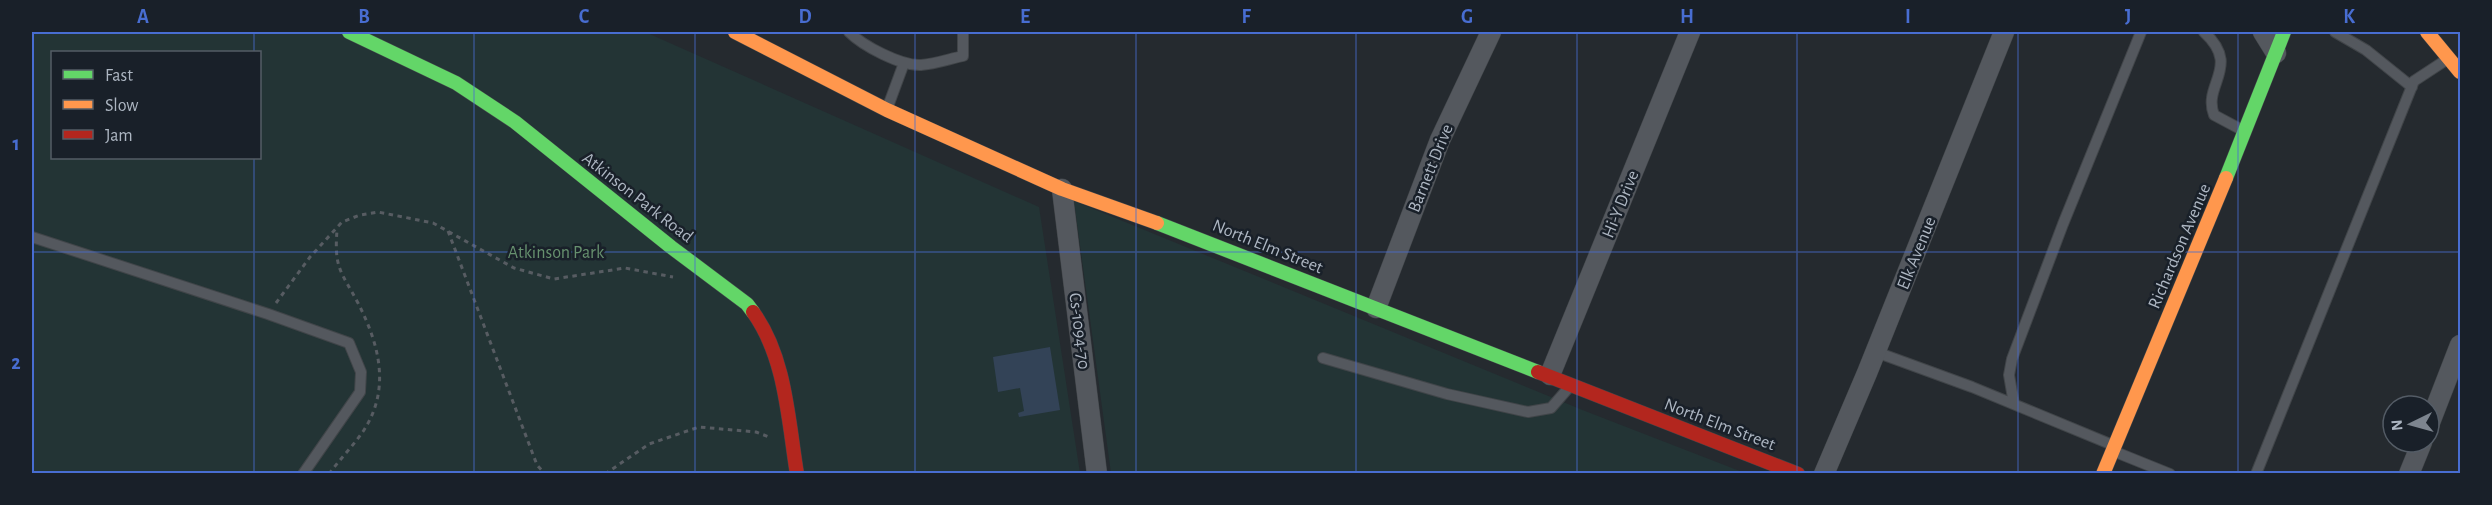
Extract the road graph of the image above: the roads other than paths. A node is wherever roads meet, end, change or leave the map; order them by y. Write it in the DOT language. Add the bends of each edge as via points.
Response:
graph roads {
  1 [pos="349,32"];
  2 [pos="735,32"];
  3 [pos="849,32"];
  4 [pos="963,32"];
  5 [pos="1491,32"];
  6 [pos="1690,32"];
  7 [pos="2004,32"];
  8 [pos="2141,32"];
  9 [pos="2204,32"];
  10 [pos="2263,32"];
  11 [pos="2284,32"];
  12 [pos="2335,32"];
  13 [pos="2427,32"];
  14 [pos="2276,52"];
  15 [pos="2449,58"];
  16 [pos="904,63"];
  17 [pos="2460,72"];
  18 [pos="2412,87"];
  19 [pos="887,110"];
  20 [pos="2245,131"];
  21 [pos="1062,189"];
  22 [pos="32,237"];
  23 [pos="1376,308"];
  24 [pos="2460,345"];
  25 [pos="1876,352"];
  26 [pos="1323,358"];
  27 [pos="1550,375"];
  28 [pos="1571,385"];
  29 [pos="2441,394"];
  30 [pos="2014,404"];
  31 [pos="2114,448"];
  32 [pos="2417,454"];
  33 [pos="303,474"];
  34 [pos="797,474"];
  35 [pos="1097,474"];
  36 [pos="1798,474"];
  37 [pos="1824,474"];
  38 [pos="2103,474"];
  39 [pos="2170,474"];
  40 [pos="2256,474"];
  41 [pos="2409,474"];
  1 -- 34 [label="street, Atkinson Park Road" via="456,83 515,122 741,298 758,316 773,345"];
  2 -- 19 [label="street, North Elm Street"];
  3 -- 16 [label="lane"];
  4 -- 16 [label="lane" via="963,56 921,65"];
  5 -- 23 [label="street, Barnett Drive" via="1440,140"];
  6 -- 27 [label="street, Hi-Y Drive"];
  7 -- 25 [label="street, Elk Avenue"];
  8 -- 30 [label="lane" via="2012,359 2009,386"];
  9 -- 20 [label="lane" via="2215,44 2222,64 2211,100 2214,115"];
  10 -- 14 [label="street"];
  11 -- 14 [label="street, Richardson Avenue"];
  12 -- 18 [label="lane" via="2366,50"];
  13 -- 15 [label="street"];
  14 -- 20 [label="street, Richardson Avenue"];
  15 -- 17 [label="street"];
  15 -- 18 [label="lane" via="2414,81"];
  16 -- 19 [label="lane"];
  18 -- 40 [label="lane"];
  19 -- 21 [label="street, North Elm Street"];
  20 -- 31 [label="street, Richardson Avenue"];
  21 -- 23 [label="street, North Elm Street"];
  21 -- 35 [label="street, Cs-1094-70"];
  22 -- 33 [label="lane" via="349,344 361,372 360,392"];
  23 -- 27 [label="street, North Elm Street"];
  24 -- 29 [label="street"];
  25 -- 30 [label="lane"];
  25 -- 37 [label="street, Elk Avenue"];
  26 -- 28 [label="lane" via="1447,394 1528,412 1551,408"];
  27 -- 28 [label="street, North Elm Street"];
  28 -- 36 [label="street, North Elm Street"];
  30 -- 31 [label="lane"];
  31 -- 38 [label="street, Richardson Avenue"];
  31 -- 39 [label="lane"];
  32 -- 41 [label="street"];
}
